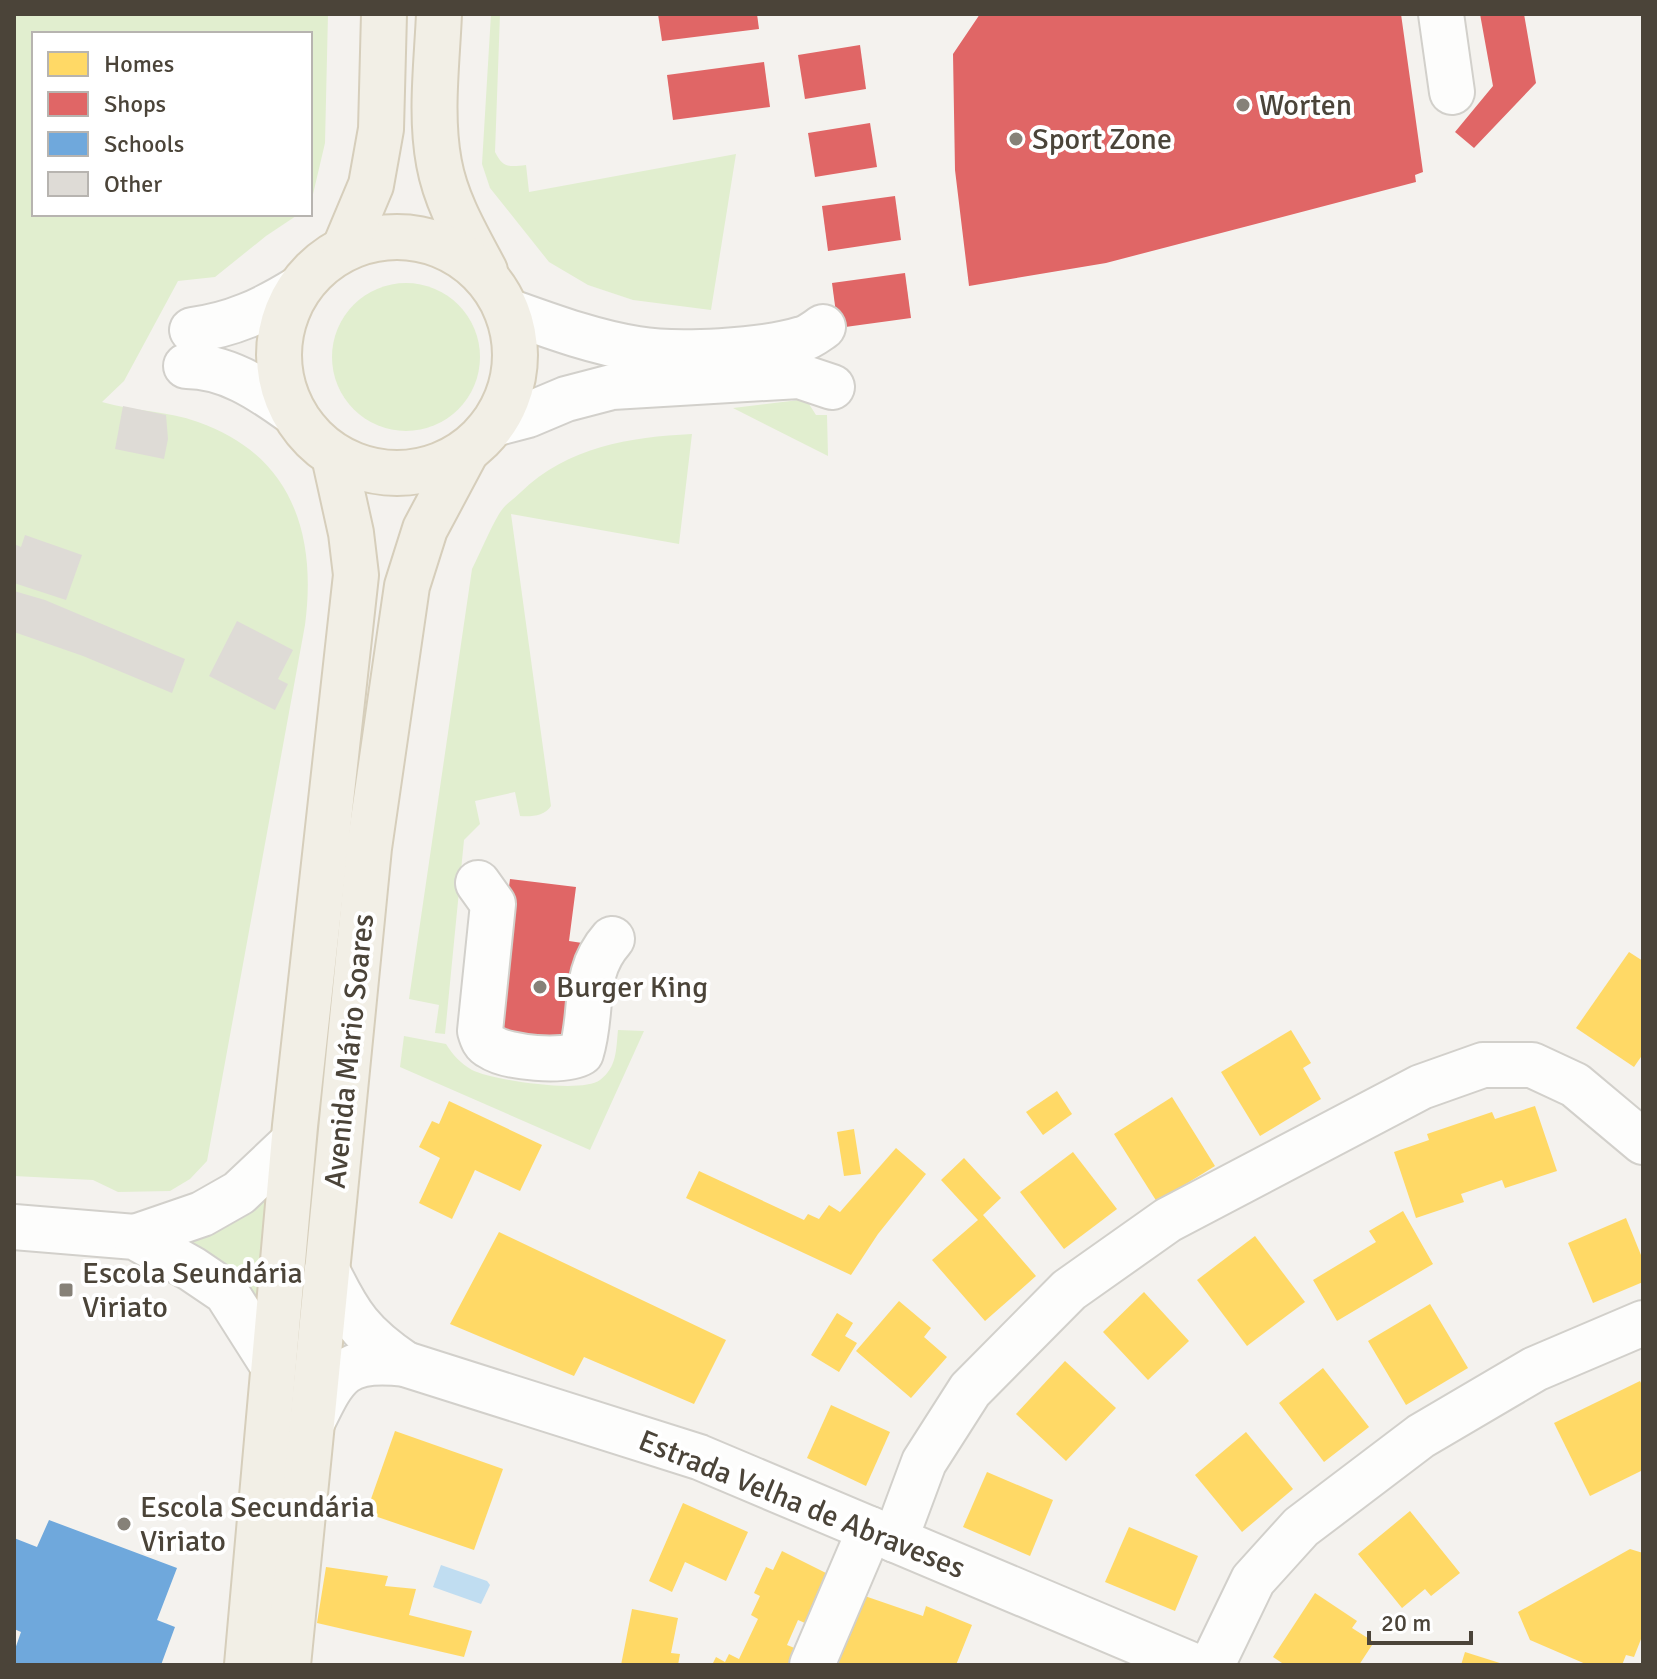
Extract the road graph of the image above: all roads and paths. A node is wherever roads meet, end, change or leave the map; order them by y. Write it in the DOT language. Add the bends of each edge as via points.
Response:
graph roads {
  1 [pos="384,14"];
  2 [pos="439,14"];
  3 [pos="1441,14"];
  4 [pos="1452,92"];
  5 [pos="345,247"];
  6 [pos="298,289"];
  7 [pos="498,294"];
  8 [pos="823,327"];
  9 [pos="832,387"];
  10 [pos="291,411"];
  11 [pos="480,438"];
  12 [pos="334,456"];
  13 [pos="478,883"];
  14 [pos="612,939"];
  15 [pos="293,1142"];
  16 [pos="1643,1142"];
  17 [pos="14,1227"];
  18 [pos="135,1237"];
  19 [pos="327,1270"];
  20 [pos="1643,1323"];
  21 [pos="405,1364"];
  22 [pos="273,1366"];
  23 [pos="311,1425"];
  24 [pos="882,1534"];
  25 [pos="247,1665"];
  26 [pos="288,1665"];
  27 [pos="812,1665"];
  28 [pos="1192,1665"];
  29 [pos="1212,1665"];
  1 -- 5 [label="main road" via="381,129 371,185"];
  2 -- 7 [label="main road" via="439,165 457,219"];
  3 -- 4 [label="street"];
  5 -- 6 [label="main road"];
  5 -- 7 [label="main road" via="382,236 422,238 458,252"];
  6 -- 10 [label="main road" via="284,317 278,349 280,380"];
  6 -- 10 [label="street" via="189,348 207,366 256,387"];
  7 -- 8 [label="street" via="578,336 639,350 754,348 805,339"];
  7 -- 11 [label="main road" via="516,349 513,375 511,388"];
  9 -- 11 [label="street" via="799,376 625,385 566,399"];
  10 -- 12 [label="main road" via="309,436"];
  11 -- 12 [label="main road" via="435,468 401,474 366,470"];
  11 -- 19 [label="main road, Avenida Mário Soares" via="425,529 407,586 369,848"];
  12 -- 15 [label="main road, Avenida Mário Soares" via="356,575"];
  13 -- 14 [label="street" via="493,904 480,1031 489,1047 566,1059 581,1053 594,966"];
  15 -- 18 [label="street" via="239,1193 202,1214"];
  15 -- 22 [label="main road, Avenida Mário Soares"];
  16 -- 24 [label="street" via="1575,1085 1532,1065 1483,1065 1421,1087 1168,1220 1069,1290 970,1390"];
  17 -- 18 [label="street"];
  18 -- 22 [label="street" via="226,1292"];
  19 -- 21 [label="street" via="360,1328"];
  19 -- 23 [label="main road, Avenida Mário Soares"];
  20 -- 29 [label="street" via="1535,1369 1421,1436 1301,1527 1253,1580"];
  21 -- 23 [label="street" via="377,1361 339,1375"];
  21 -- 24 [label="street, Estrada Velha de Abraveses" via="699,1457"];
  22 -- 25 [label="main road, Avenida Mário Soares"];
  23 -- 26 [label="main road, Avenida Mário Soares"];
  24 -- 27 [label="street"];
  24 -- 28 [label="street, Estrada Velha de Abraveses"];
}
